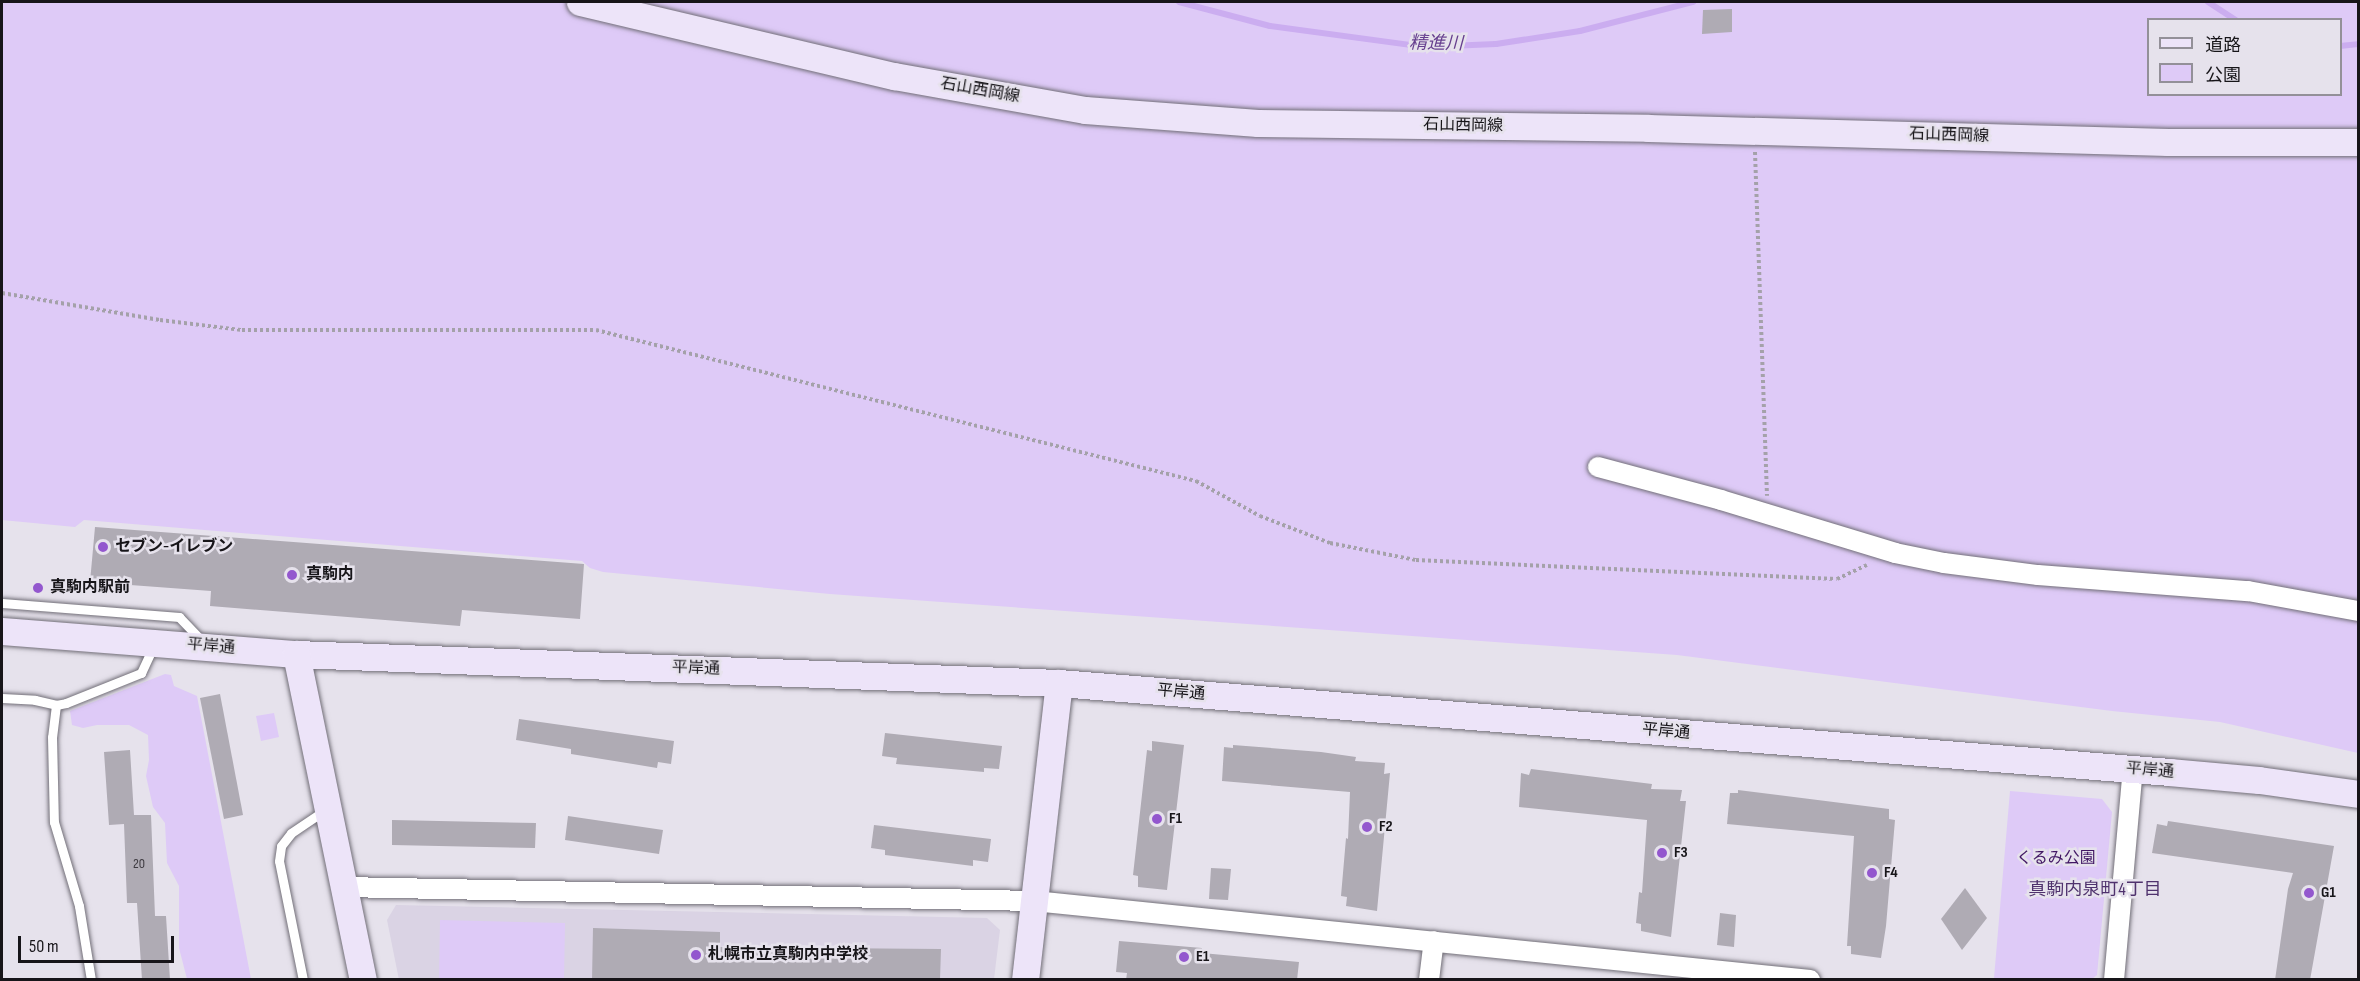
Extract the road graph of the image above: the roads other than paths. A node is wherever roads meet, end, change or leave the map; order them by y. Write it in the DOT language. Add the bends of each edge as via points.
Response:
graph roads {
  1 [pos="580,2"];
  2 [pos="2358,142"];
  3 [pos="1598,467"];
  4 [pos="2,603"];
  5 [pos="2358,611"];
  6 [pos="2,630"];
  7 [pos="155,642"];
  8 [pos="207,646"];
  9 [pos="296,654"];
  10 [pos="1059,683"];
  11 [pos="2,698"];
  12 [pos="56,705"];
  13 [pos="2133,769"];
  14 [pos="2358,794"];
  15 [pos="327,810"];
  16 [pos="343,887"];
  17 [pos="1034,901"];
  18 [pos="1434,941"];
  19 [pos="91,980"];
  20 [pos="303,980"];
  21 [pos="363,980"];
  22 [pos="1025,980"];
  23 [pos="1429,980"];
  24 [pos="1810,980"];
  25 [pos="2114,980"];
  1 -- 2 [label="street, 石山西岡線" via="894,76 1085,110 1258,123 1648,128 2168,142"];
  3 -- 5 [label="street" via="1895,553 1944,563 2038,575 2248,591"];
  4 -- 8 [label="lane" via="179,617"];
  6 -- 7 [label="street, 平岸通"];
  7 -- 8 [label="street, 平岸通"];
  7 -- 12 [label="lane" via="141,673"];
  8 -- 9 [label="street, 平岸通"];
  9 -- 10 [label="street, 平岸通"];
  9 -- 15 [label="street"];
  10 -- 13 [label="street, 平岸通"];
  10 -- 17 [label="street"];
  11 -- 12 [label="lane"];
  12 -- 19 [label="lane" via="52,737 54,822 79,906"];
  13 -- 14 [label="street, 平岸通"];
  13 -- 25 [label="street"];
  15 -- 16 [label="street"];
  15 -- 20 [label="lane" via="291,833 281,846 279,861"];
  16 -- 17 [label="street"];
  16 -- 21 [label="street"];
  17 -- 18 [label="street"];
  17 -- 22 [label="street"];
  18 -- 23 [label="street"];
  18 -- 24 [label="street"];
}
